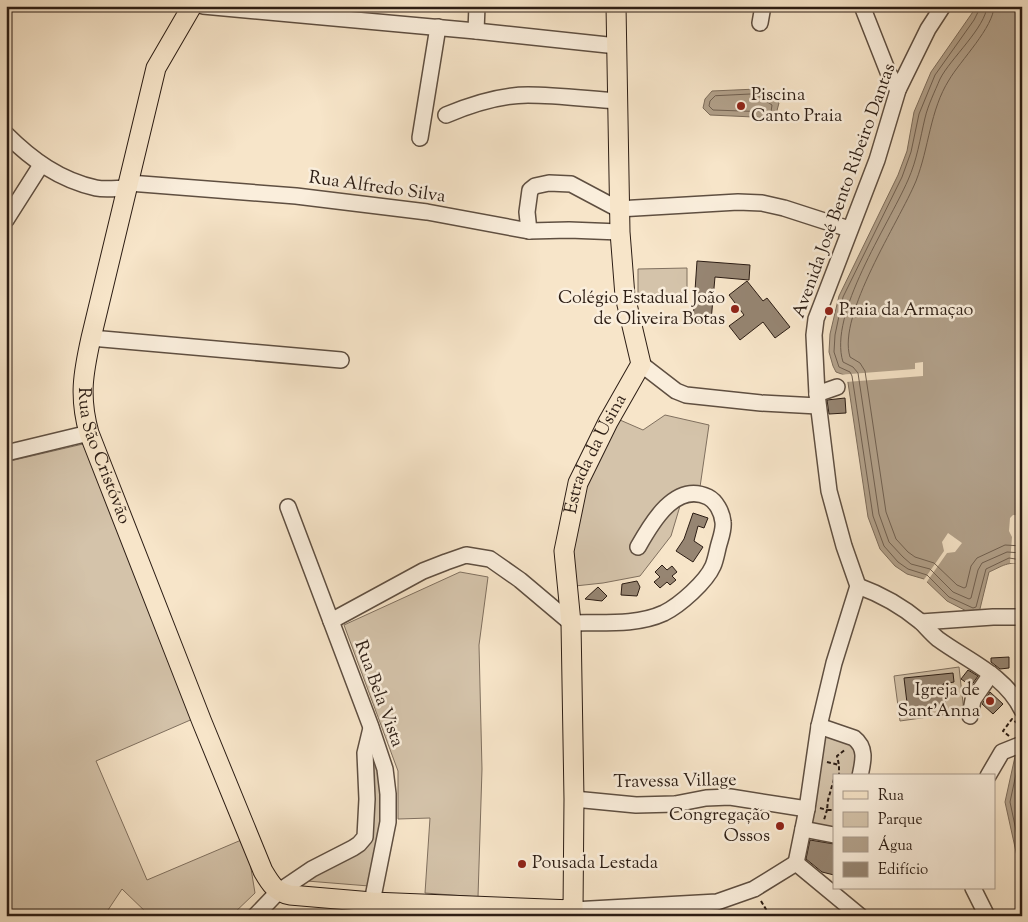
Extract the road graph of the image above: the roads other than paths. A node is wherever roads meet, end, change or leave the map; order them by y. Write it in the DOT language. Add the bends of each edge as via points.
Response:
graph roads {
  1 [pos="192,6"];
  2 [pos="203,6"];
  3 [pos="477,6"];
  4 [pos="616,6"];
  5 [pos="763,6"];
  6 [pos="862,6"];
  7 [pos="943,6"];
  8 [pos="760,24"];
  9 [pos="438,27"];
  10 [pos="476,31"];
  11 [pos="617,46"];
  12 [pos="898,90"];
  13 [pos="617,101"];
  14 [pos="446,114"];
  15 [pos="6,134"];
  16 [pos="420,138"];
  17 [pos="41,165"];
  18 [pos="128,185"];
  19 [pos="618,209"];
  20 [pos="6,220"];
  21 [pos="849,229"];
  22 [pos="529,231"];
  23 [pos="620,232"];
  24 [pos="91,338"];
  25 [pos="341,360"];
  26 [pos="641,364"];
  27 [pos="838,387"];
  28 [pos="818,400"];
  29 [pos="89,433"];
  30 [pos="6,454"];
  31 [pos="288,507"];
  32 [pos="638,547"];
  33 [pos="858,586"];
  34 [pos="1022,617"];
  35 [pos="331,621"];
  36 [pos="921,622"];
  37 [pos="571,623"];
  38 [pos="990,674"];
  39 [pos="1022,710"];
  40 [pos="970,716"];
  41 [pos="819,726"];
  42 [pos="371,727"];
  43 [pos="1011,748"];
  44 [pos="860,774"];
  45 [pos="990,774"];
  46 [pos="574,799"];
  47 [pos="807,809"];
  48 [pos="803,829"];
  49 [pos="833,835"];
  50 [pos="796,863"];
  51 [pos="974,890"];
  52 [pos="278,892"];
  53 [pos="372,902"];
  54 [pos="573,913"];
  55 [pos="255,916"];
  56 [pos="860,916"];
  57 [pos="987,916"];
  1 -- 18 [label="main road, Rua São Cristóvão" via="156,68"];
  2 -- 9 [label="street"];
  3 -- 10 [label="street"];
  4 -- 11 [label="main road"];
  5 -- 8 [label="street"];
  6 -- 12 [label="street"];
  7 -- 12 [label="street, Avenida José Bento Ribeiro Dantas"];
  9 -- 10 [label="street"];
  9 -- 16 [label="street"];
  10 -- 11 [label="street"];
  11 -- 13 [label="main road"];
  12 -- 21 [label="street, Avenida José Bento Ribeiro Dantas" via="876,160"];
  13 -- 14 [label="street" via="527,94 494,99"];
  13 -- 19 [label="main road"];
  15 -- 17 [label="street, Rua Alfredo Silva"];
  17 -- 18 [label="street, Rua Alfredo Silva" via="61,176 98,188"];
  17 -- 20 [label="street"];
  18 -- 22 [label="street, Rua Alfredo Silva" via="296,196 427,212"];
  18 -- 24 [label="main road, Rua São Cristóvão"];
  19 -- 21 [label="street" via="738,202 762,204"];
  19 -- 22 [label="street" via="571,184 539,185 528,195"];
  19 -- 23 [label="main road"];
  21 -- 28 [label="street, Avenida José Bento Ribeiro Dantas" via="816,318"];
  22 -- 23 [label="street, Rua Alfredo Silva"];
  23 -- 26 [label="main road" via="625,296"];
  24 -- 25 [label="street"];
  24 -- 29 [label="main road, Rua São Cristóvão" via="82,392"];
  26 -- 28 [label="street" via="686,395 761,403"];
  26 -- 37 [label="main road, Estrada da Usina" via="578,483 564,551"];
  27 -- 28 [label="street"];
  28 -- 33 [label="street, Avenida José Bento Ribeiro Dantas" via="829,491"];
  29 -- 30 [label="street"];
  29 -- 52 [label="main road, Rua São Cristóvão" via="205,731 263,871"];
  31 -- 35 [label="street, Rua Bela Vista"];
  32 -- 37 [label="street" via="663,509 675,500 700,494 709,498 720,511 722,530 713,566 704,580 678,603 649,618"];
  33 -- 36 [label="street" via="877,593"];
  33 -- 41 [label="street"];
  34 -- 36 [label="street"];
  35 -- 37 [label="street" via="423,572 466,556 490,559"];
  35 -- 42 [label="street, Rua Bela Vista"];
  36 -- 38 [label="street" via="936,638"];
  37 -- 46 [label="main road, Estrada da Usina"];
  38 -- 39 [label="street" via="1010,690"];
  38 -- 40 [label="street" via="973,700"];
  41 -- 44 [label="street" via="854,738 860,745 863,762"];
  41 -- 47 [label="street"];
  42 -- 52 [label="street" via="365,754 365,836 353,848 312,869"];
  42 -- 53 [label="street, Rua Bela Vista" via="385,769 388,794 388,822"];
  43 -- 45 [label="street"];
  46 -- 47 [label="street, Travessa Village" via="636,805 730,797"];
  46 -- 54 [label="main road, Estrada da Usina"];
  47 -- 48 [label="street"];
  48 -- 49 [label="street"];
  48 -- 50 [label="street"];
  50 -- 54 [label="street" via="754,889 717,902"];
  50 -- 56 [label="street"];
  51 -- 57 [label="street"];
  52 -- 53 [label="main road"];
  52 -- 55 [label="street"];
  53 -- 54 [label="main road"];
}
